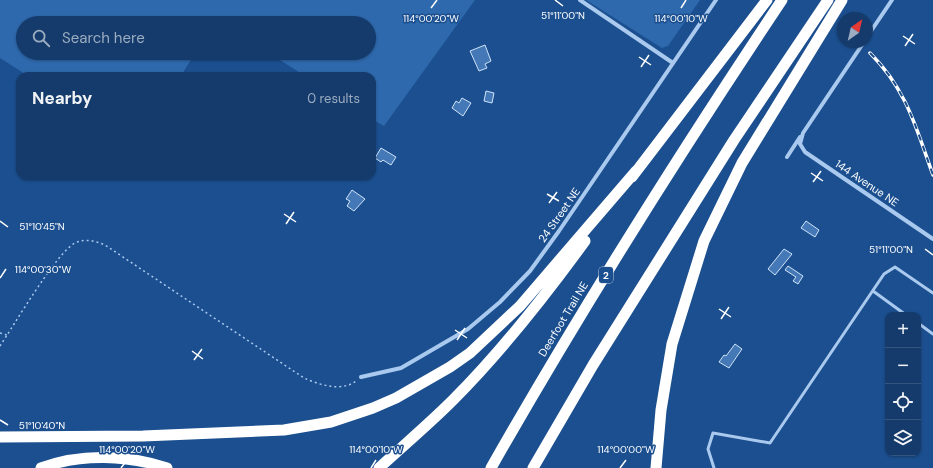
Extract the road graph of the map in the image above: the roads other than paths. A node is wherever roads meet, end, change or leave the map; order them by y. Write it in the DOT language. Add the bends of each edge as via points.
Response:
graph roads {
  1 [pos="580,0"];
  2 [pos="716,0"];
  3 [pos="767,0"];
  4 [pos="782,0"];
  5 [pos="828,0"];
  6 [pos="842,0"];
  7 [pos="892,0"];
  8 [pos="873,28"];
  9 [pos="860,48"];
  10 [pos="673,63"];
  11 [pos="802,134"];
  12 [pos="787,157"];
  13 [pos="636,171"];
  14 [pos="933,239"];
  15 [pos="873,291"];
  16 [pos="933,293"];
  17 [pos="902,312"];
  18 [pos="921,325"];
  19 [pos="933,334"];
  20 [pos="361,377"];
  21 [pos="661,410"];
  22 [pos="0,437"];
  23 [pos="42,468"];
  24 [pos="167,468"];
  25 [pos="379,468"];
  26 [pos="491,468"];
  27 [pos="533,468"];
  28 [pos="656,468"];
  29 [pos="663,468"];
  30 [pos="714,468"];
  1 -- 10 [label="street"];
  2 -- 10 [label="street, 24 Street NE"];
  3 -- 13 [label="highway"];
  4 -- 26 [label="highway, Deerfoot Trail NE / 2" via="574,326"];
  5 -- 27 [label="highway" via="757,106 593,365"];
  6 -- 21 [label="highway" via="742,163 704,241 678,321"];
  7 -- 8 [label="street"];
  9 -- 11 [label="street"];
  10 -- 20 [label="street, 24 Street NE" via="559,231 530,270 500,302 468,330 401,368"];
  11 -- 12 [label="street"];
  11 -- 14 [label="street, 144 Avenue NE" via="800,144 805,152"];
  13 -- 22 [label="highway" via="520,306 470,353 396,398 373,408 331,422 284,430 143,436"];
  13 -- 25 [label="highway" via="564,271 516,330 453,400"];
  15 -- 16 [label="lane" via="884,274 896,267"];
  15 -- 17 [label="lane"];
  15 -- 30 [label="lane" via="770,443 713,433 708,449"];
  18 -- 19 [label="lane"];
  21 -- 28 [label="highway"];
  21 -- 29 [label="highway"];
  23 -- 24 [label="highway" via="72,460 106,457 152,463"];
}
